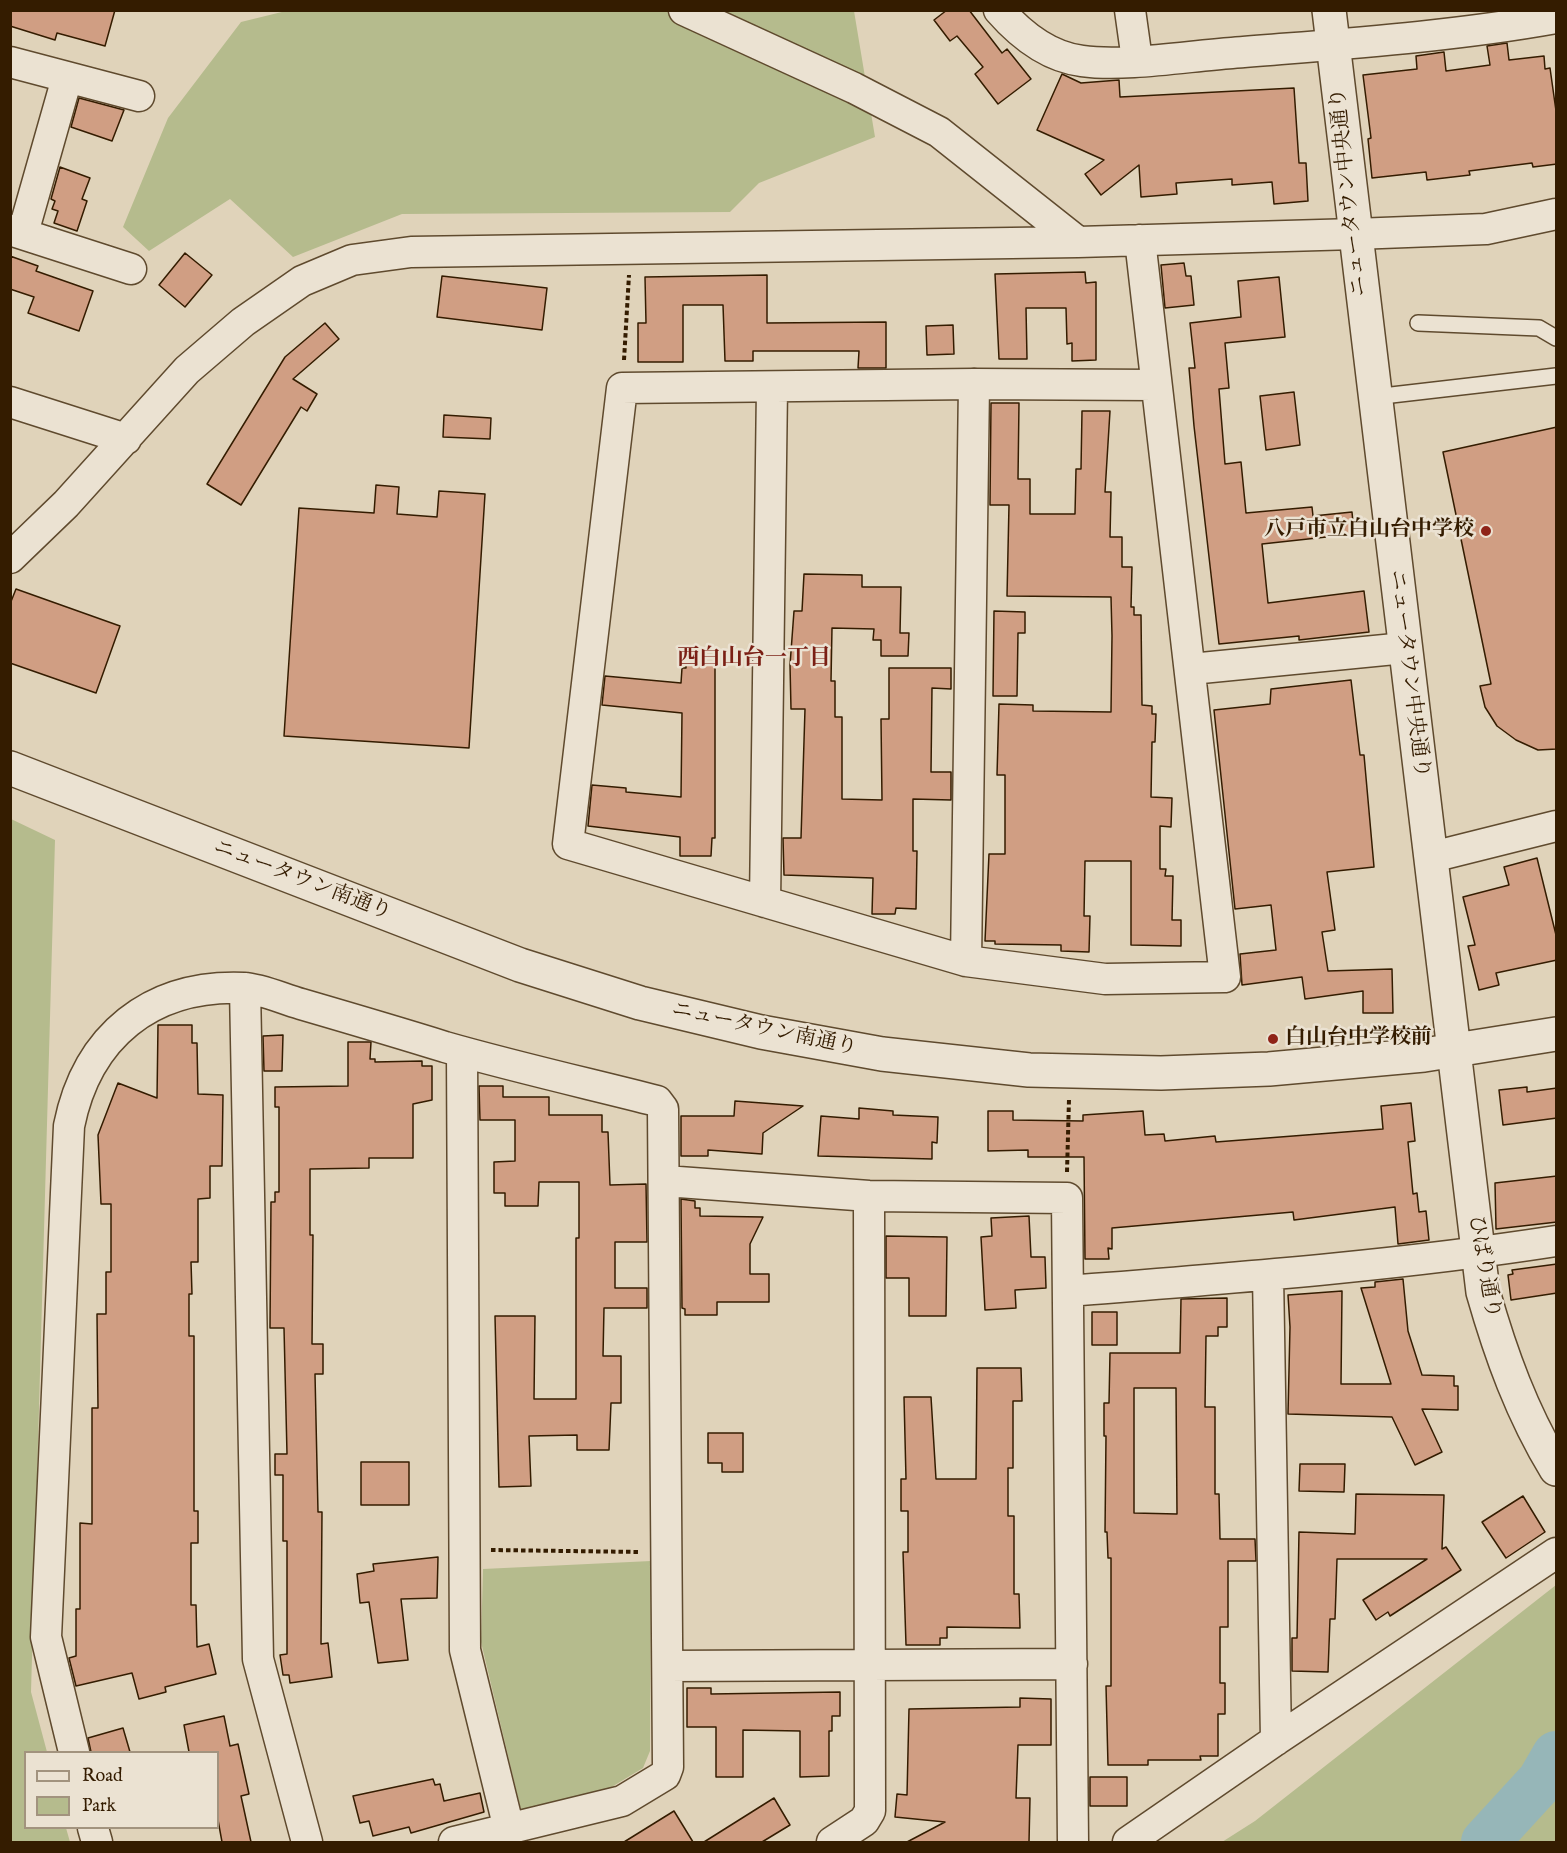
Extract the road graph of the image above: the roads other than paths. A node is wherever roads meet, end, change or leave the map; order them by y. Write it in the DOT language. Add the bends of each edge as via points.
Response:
graph roads {
  1 [pos="684,10"];
  2 [pos="999,10"];
  3 [pos="1130,10"];
  4 [pos="1329,10"];
  5 [pos="1526,17"];
  6 [pos="1557,18"];
  7 [pos="1334,45"];
  8 [pos="1137,60"];
  9 [pos="10,62"];
  10 [pos="67,78"];
  11 [pos="139,96"];
  12 [pos="1557,214"];
  13 [pos="17,231"];
  14 [pos="1355,234"];
  15 [pos="1140,240"];
  16 [pos="1078,242"];
  17 [pos="131,269"];
  18 [pos="1418,323"];
  19 [pos="1557,338"];
  20 [pos="1557,376"];
  21 [pos="974,384"];
  22 [pos="1154,385"];
  23 [pos="772,388"];
  24 [pos="1374,398"];
  25 [pos="10,402"];
  26 [pos="126,438"];
  27 [pos="10,558"];
  28 [pos="1405,648"];
  29 [pos="1191,669"];
  30 [pos="10,768"];
  31 [pos="1557,826"];
  32 [pos="1432,857"];
  33 [pos="765,902"];
  34 [pos="966,961"];
  35 [pos="245,988"];
  36 [pos="1557,1034"];
  37 [pos="462,1052"];
  38 [pos="1454,1052"];
  39 [pos="665,1181"];
  40 [pos="869,1196"];
  41 [pos="1557,1242"];
  42 [pos="1478,1253"];
  43 [pos="1268,1275"];
  44 [pos="1069,1291"];
  45 [pos="1557,1469"];
  46 [pos="1557,1553"];
  47 [pos="1072,1664"];
  48 [pos="869,1665"];
  49 [pos="668,1666"];
  50 [pos="1276,1740"];
  51 [pos="74,1751"];
  52 [pos="509,1829"];
  53 [pos="307,1842"];
  54 [pos="454,1842"];
  55 [pos="832,1842"];
  56 [pos="1072,1842"];
  57 [pos="1128,1842"];
  1 -- 16 [label="street" via="854,88 939,132"];
  2 -- 8 [label="street" via="1019,32 1048,50 1081,62"];
  3 -- 8 [label="street"];
  4 -- 7 [label="street, ニュータウン中央通り"];
  5 -- 6 [label="street"];
  5 -- 7 [label="street"];
  7 -- 8 [label="street"];
  7 -- 14 [label="street, ニュータウン中央通り"];
  9 -- 10 [label="street"];
  10 -- 11 [label="street"];
  10 -- 13 [label="street"];
  12 -- 14 [label="street" via="1486,229"];
  13 -- 17 [label="street"];
  14 -- 15 [label="street"];
  14 -- 24 [label="street, ニュータウン中央通り"];
  15 -- 16 [label="street"];
  15 -- 22 [label="street"];
  16 -- 26 [label="street" via="411,252 352,260 302,281 243,322 187,370"];
  18 -- 19 [label="lane" via="1539,328"];
  20 -- 24 [label="lane"];
  21 -- 22 [label="street"];
  21 -- 23 [label="street"];
  21 -- 34 [label="street"];
  22 -- 29 [label="street"];
  23 -- 33 [label="street"];
  23 -- 33 [label="street" via="622,388 568,844"];
  24 -- 28 [label="street, ニュータウン中央通り"];
  25 -- 26 [label="street"];
  26 -- 27 [label="street"];
  28 -- 29 [label="street"];
  28 -- 32 [label="street, ニュータウン中央通り"];
  29 -- 34 [label="street" via="1225,978 1105,979"];
  30 -- 38 [label="street, ニュータウン南通り" via="520,965 640,1003 760,1032 882,1054 1029,1070 1161,1073 1269,1069"];
  31 -- 32 [label="street"];
  32 -- 38 [label="street, ニュータウン中央通り"];
  33 -- 34 [label="street"];
  35 -- 37 [label="street"];
  35 -- 51 [label="street" via="189,992 152,1006 102,1046 74,1098 69,1126 46,1637"];
  35 -- 53 [label="street" via="258,1659"];
  36 -- 38 [label="street, ニュータウン南通り"];
  37 -- 39 [label="street" via="657,1101 663,1109"];
  37 -- 52 [label="street" via="465,1650"];
  38 -- 42 [label="street, ひばり通り"];
  39 -- 40 [label="street"];
  39 -- 49 [label="street" via="664,1552"];
  40 -- 44 [label="street" via="1067,1198"];
  40 -- 48 [label="street"];
  41 -- 42 [label="street"];
  42 -- 43 [label="street"];
  42 -- 45 [label="street, ひばり通り" via="1483,1292 1500,1352 1518,1398"];
  43 -- 44 [label="street"];
  43 -- 50 [label="street"];
  44 -- 47 [label="street"];
  46 -- 50 [label="street"];
  47 -- 48 [label="street"];
  47 -- 56 [label="street"];
  48 -- 49 [label="street"];
  48 -- 55 [label="street" via="870,1811 864,1821"];
  49 -- 52 [label="street" via="668,1767 664,1775 622,1801"];
  50 -- 57 [label="street"];
  52 -- 54 [label="street"];
}
